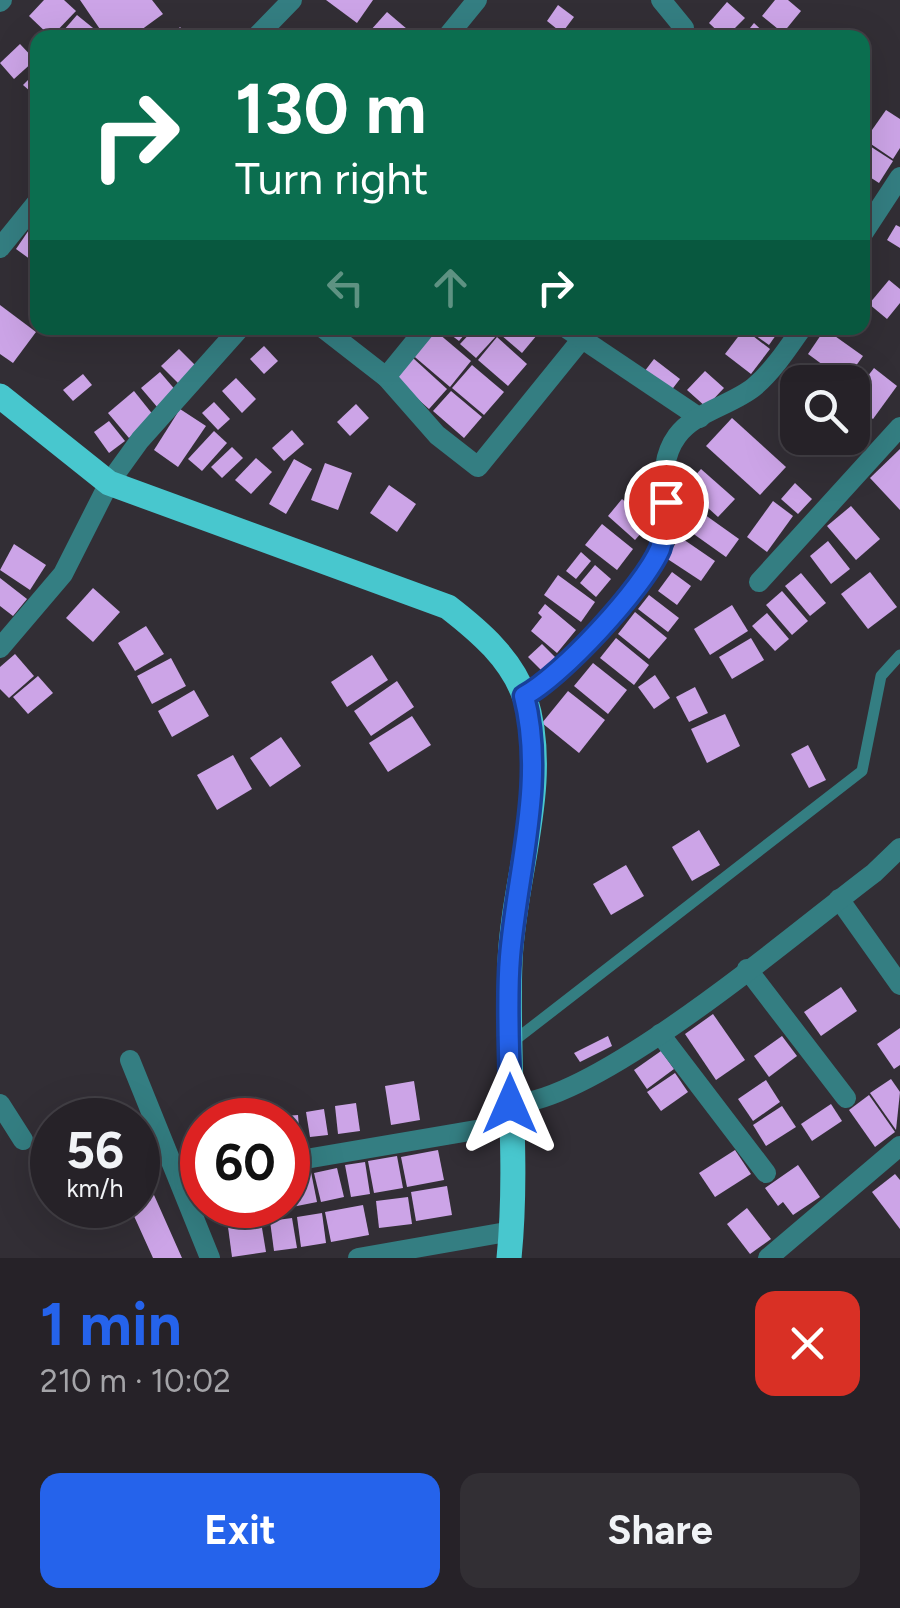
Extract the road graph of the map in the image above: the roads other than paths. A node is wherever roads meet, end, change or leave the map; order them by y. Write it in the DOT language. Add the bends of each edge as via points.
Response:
graph roads {
  1 [pos="292,0"];
  2 [pos="477,0"];
  3 [pos="660,0"];
  4 [pos="263,30"];
  5 [pos="453,30"];
  6 [pos="682,30"];
  7 [pos="900,178"];
  8 [pos="30,211"];
  9 [pos="870,222"];
  10 [pos="0,248"];
  11 [pos="234,335"];
  12 [pos="331,335"];
  13 [pos="420,335"];
  14 [pos="573,335"];
  15 [pos="576,335"];
  16 [pos="796,335"];
  17 [pos="386,377"];
  18 [pos="0,396"];
  19 [pos="700,418"];
  20 [pos="900,427"];
  21 [pos="109,484"];
  22 [pos="759,582"];
  23 [pos="0,648"];
  24 [pos="900,655"];
  25 [pos="524,696"];
  26 [pos="900,848"];
  27 [pos="839,899"];
  28 [pos="747,969"];
  29 [pos="900,985"];
  30 [pos="660,1034"];
  31 [pos="510,1045"];
  32 [pos="130,1060"];
  33 [pos="846,1098"];
  34 [pos="0,1104"];
  35 [pos="510,1114"];
  36 [pos="23,1140"];
  37 [pos="900,1146"];
  38 [pos="310,1157"];
  39 [pos="766,1173"];
  40 [pos="180,1180"];
  41 [pos="198,1228"];
  42 [pos="512,1231"];
  43 [pos="210,1258"];
  44 [pos="358,1258"];
  45 [pos="510,1258"];
  46 [pos="768,1258"];
  1 -- 4 [label="street"];
  2 -- 5 [label="street"];
  3 -- 6 [label="street"];
  7 -- 9 [label="street"];
  8 -- 10 [label="street"];
  11 -- 21 [label="street"];
  12 -- 17 [label="street"];
  13 -- 17 [label="street"];
  14 -- 17 [label="street" via="478,467 437,436"];
  15 -- 19 [label="street"];
  16 -- 19 [label="street" via="754,387"];
  18 -- 21 [label="main road"];
  19 -- 25 [label="street" via="680,431 662,459 660,548 608,620 549,683"];
  20 -- 22 [label="street"];
  21 -- 23 [label="street" via="63,574"];
  21 -- 25 [label="main road" via="448,606 512,669"];
  24 -- 31 [label="lane" via="881,676 862,771"];
  25 -- 31 [label="main road" via="532,727 531,792 510,959"];
  26 -- 27 [label="street"];
  27 -- 28 [label="street"];
  27 -- 29 [label="street"];
  28 -- 30 [label="street"];
  28 -- 33 [label="street"];
  30 -- 35 [label="street"];
  30 -- 39 [label="street"];
  31 -- 35 [label="main road"];
  32 -- 40 [label="street"];
  34 -- 36 [label="street"];
  35 -- 38 [label="street"];
  35 -- 42 [label="main road"];
  37 -- 46 [label="street"];
  41 -- 43 [label="street"];
  42 -- 44 [label="street"];
  42 -- 45 [label="main road"];
}
